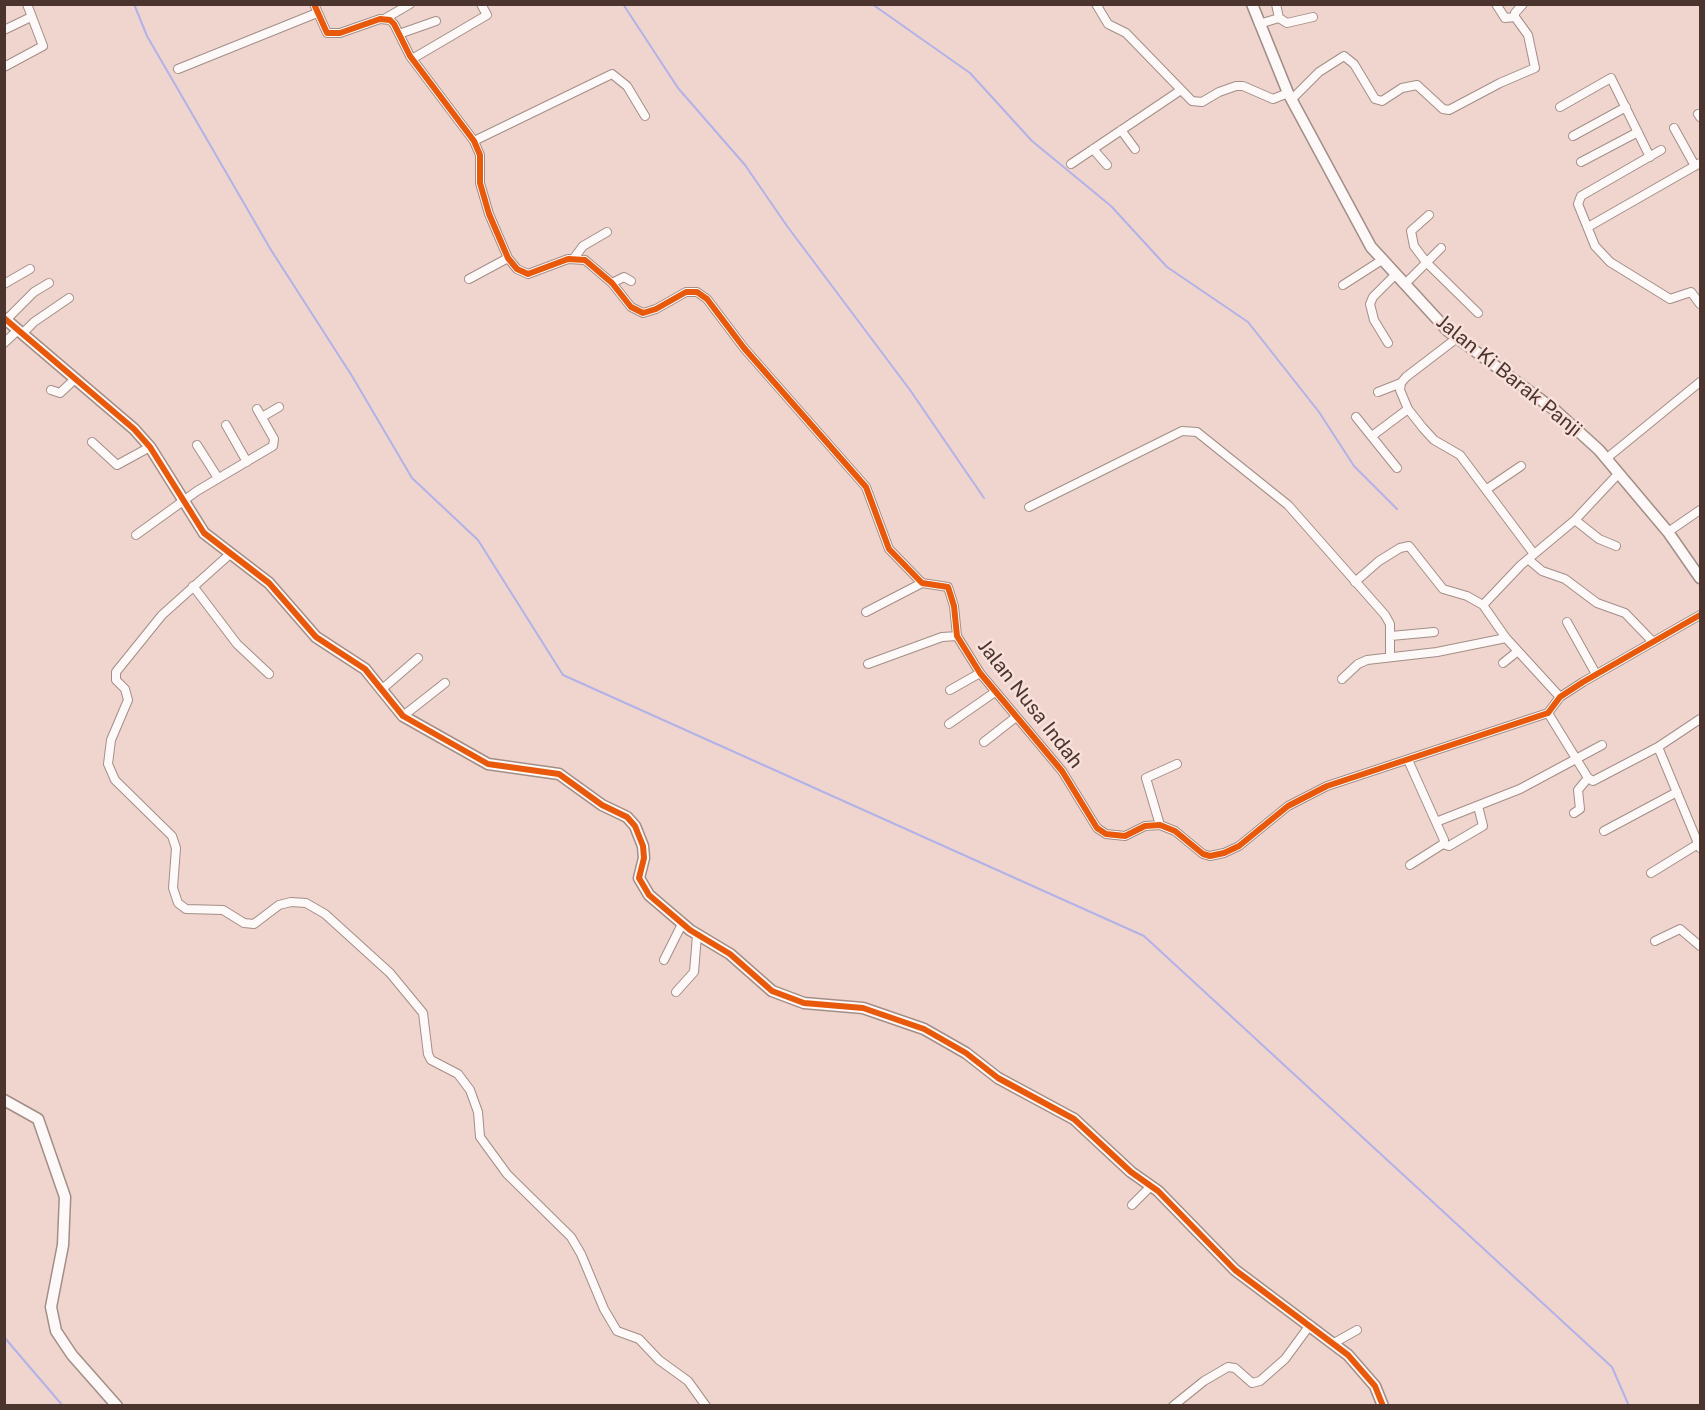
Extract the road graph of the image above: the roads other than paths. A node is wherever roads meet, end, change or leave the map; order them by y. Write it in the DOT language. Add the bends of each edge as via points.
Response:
graph roads {
  1 [pos="27,4"];
  2 [pos="410,4"];
  3 [pos="1096,4"];
  4 [pos="1252,4"];
  5 [pos="1276,4"];
  6 [pos="1496,4"];
  7 [pos="1523,4"];
  8 [pos="485,6"];
  9 [pos="316,9"];
  10 [pos="31,17"];
  11 [pos="1312,17"];
  12 [pos="1515,17"];
  13 [pos="386,18"];
  14 [pos="1279,18"];
  15 [pos="436,21"];
  16 [pos="1259,24"];
  17 [pos="4,30"];
  18 [pos="399,34"];
  19 [pos="412,59"];
  20 [pos="4,67"];
  21 [pos="178,69"];
  22 [pos="1181,90"];
  23 [pos="1290,96"];
  24 [pos="1560,107"];
  25 [pos="1626,108"];
  26 [pos="645,116"];
  27 [pos="1674,128"];
  28 [pos="1121,130"];
  29 [pos="1638,132"];
  30 [pos="1573,136"];
  31 [pos="474,141"];
  32 [pos="1094,149"];
  33 [pos="1135,149"];
  34 [pos="1661,150"];
  35 [pos="1650,156"];
  36 [pos="1581,162"];
  37 [pos="1071,164"];
  38 [pos="1107,165"];
  39 [pos="1698,165"];
  40 [pos="1429,215"];
  41 [pos="1588,227"];
  42 [pos="608,232"];
  43 [pos="1441,248"];
  44 [pos="508,258"];
  45 [pos="574,258"];
  46 [pos="1382,260"];
  47 [pos="1426,262"];
  48 [pos="30,269"];
  49 [pos="1396,274"];
  50 [pos="469,279"];
  51 [pos="631,281"];
  52 [pos="49,283"];
  53 [pos="612,283"];
  54 [pos="4,284"];
  55 [pos="1405,284"];
  56 [pos="1343,285"];
  57 [pos="69,298"];
  58 [pos="1701,304"];
  59 [pos="1478,313"];
  60 [pos="5,319"];
  61 [pos="20,333"];
  62 [pos="1457,338"];
  63 [pos="4,343"];
  64 [pos="1388,343"];
  65 [pos="75,378"];
  66 [pos="1401,382"];
  67 [pos="1701,382"];
  68 [pos="51,390"];
  69 [pos="1378,393"];
  70 [pos="279,407"];
  71 [pos="1408,409"];
  72 [pos="1356,417"];
  73 [pos="226,425"];
  74 [pos="1372,436"];
  75 [pos="92,442"];
  76 [pos="197,445"];
  77 [pos="150,447"];
  78 [pos="1607,458"];
  79 [pos="247,462"];
  80 [pos="1521,466"];
  81 [pos="1397,468"];
  82 [pos="1619,473"];
  83 [pos="218,478"];
  84 [pos="1487,489"];
  85 [pos="182,501"];
  86 [pos="1029,507"];
  87 [pos="1701,510"];
  88 [pos="1575,520"];
  89 [pos="1668,532"];
  90 [pos="136,535"];
  91 [pos="1616,546"];
  92 [pos="230,554"];
  93 [pos="1531,556"];
  94 [pos="1701,578"];
  95 [pos="1355,582"];
  96 [pos="922,583"];
  97 [pos="193,586"];
  98 [pos="1484,605"];
  99 [pos="866,612"];
  100 [pos="1701,615"];
  101 [pos="1567,622"];
  102 [pos="1434,632"];
  103 [pos="957,636"];
  104 [pos="1391,636"];
  105 [pos="1506,638"];
  106 [pos="1653,642"];
  107 [pos="1518,651"];
  108 [pos="1390,657"];
  109 [pos="418,658"];
  110 [pos="1503,663"];
  111 [pos="868,664"];
  112 [pos="980,673"];
  113 [pos="269,674"];
  114 [pos="1596,675"];
  115 [pos="1342,679"];
  116 [pos="445,682"];
  117 [pos="381,690"];
  118 [pos="950,690"];
  119 [pos="995,692"];
  120 [pos="1560,697"];
  121 [pos="1548,713"];
  122 [pos="404,716"];
  123 [pos="1016,717"];
  124 [pos="1701,719"];
  125 [pos="949,724"];
  126 [pos="984,742"];
  127 [pos="1602,746"];
  128 [pos="1658,747"];
  129 [pos="1408,760"];
  130 [pos="1577,760"];
  131 [pos="1177,764"];
  132 [pos="1588,778"];
  133 [pos="1677,792"];
  134 [pos="1478,806"];
  135 [pos="1574,813"];
  136 [pos="1436,822"];
  137 [pos="1160,825"];
  138 [pos="1604,831"];
  139 [pos="1443,844"];
  140 [pos="1699,846"];
  141 [pos="1410,865"];
  142 [pos="1651,873"];
  143 [pos="682,924"];
  144 [pos="697,935"];
  145 [pos="1655,941"];
  146 [pos="1701,946"];
  147 [pos="664,960"];
  148 [pos="676,992"];
  149 [pos="4,1100"];
  150 [pos="1151,1186"];
  151 [pos="1132,1205"];
  152 [pos="1310,1325"];
  153 [pos="1357,1330"];
  154 [pos="1334,1343"];
  155 [pos="117,1406"];
  156 [pos="706,1406"];
  157 [pos="1173,1406"];
  158 [pos="1383,1406"];
  1 -- 10 [label="street"];
  2 -- 13 [label="street"];
  3 -- 22 [label="street" via="1108,24 1126,33"];
  4 -- 16 [label="street, Jalan Ki Barak Panji"];
  5 -- 14 [label="street"];
  6 -- 12 [label="street" via="1505,18"];
  7 -- 12 [label="street"];
  8 -- 19 [label="street" via="487,15"];
  9 -- 13 [label="street" via="324,29 332,34"];
  9 -- 21 [label="street"];
  10 -- 17 [label="street"];
  10 -- 20 [label="street" via="43,46"];
  11 -- 14 [label="street" via="1287,23"];
  12 -- 23 [label="street" via="1528,35 1535,68 1449,110 1417,85 1402,88 1386,100 1375,99 1354,64 1344,56"];
  13 -- 18 [label="street"];
  14 -- 16 [label="street"];
  15 -- 18 [label="street"];
  16 -- 23 [label="street, Jalan Ki Barak Panji"];
  18 -- 19 [label="street"];
  19 -- 31 [label="street"];
  22 -- 23 [label="street" via="1196,103 1236,86 1273,99"];
  22 -- 28 [label="street"];
  23 -- 46 [label="street, Jalan Ki Barak Panji" via="1364,236"];
  24 -- 25 [label="street" via="1611,78"];
  25 -- 29 [label="street"];
  25 -- 30 [label="street"];
  26 -- 31 [label="street" via="627,86 612,74"];
  27 -- 39 [label="street"];
  28 -- 32 [label="street"];
  28 -- 33 [label="street"];
  29 -- 35 [label="street"];
  29 -- 36 [label="street"];
  31 -- 44 [label="street" via="480,155 482,194"];
  32 -- 37 [label="street"];
  32 -- 38 [label="street"];
  34 -- 35 [label="street"];
  35 -- 41 [label="street" via="1579,197"];
  39 -- 41 [label="street"];
  40 -- 47 [label="street" via="1411,236"];
  41 -- 58 [label="street" via="1597,249 1613,264 1670,299 1691,292"];
  42 -- 45 [label="street" via="584,246"];
  43 -- 47 [label="street"];
  44 -- 45 [label="street" via="528,274"];
  44 -- 50 [label="street"];
  45 -- 53 [label="street" via="592,264"];
  46 -- 49 [label="street, Jalan Ki Barak Panji"];
  46 -- 56 [label="street"];
  47 -- 55 [label="street"];
  47 -- 59 [label="street"];
  48 -- 54 [label="street"];
  49 -- 55 [label="street, Jalan Ki Barak Panji"];
  49 -- 64 [label="street" via="1370,304 1374,320"];
  51 -- 53 [label="street" via="626,277"];
  52 -- 60 [label="street"];
  53 -- 96 [label="street" via="631,307 643,313 686,291 701,294 866,487 876,506 885,542"];
  55 -- 62 [label="street, Jalan Ki Barak Panji"];
  57 -- 61 [label="street"];
  60 -- 61 [label="street"];
  61 -- 63 [label="street"];
  61 -- 65 [label="street"];
  62 -- 66 [label="street"];
  62 -- 78 [label="street, Jalan Ki Barak Panji" via="1556,411"];
  65 -- 68 [label="street" via="60,393"];
  65 -- 77 [label="street"];
  66 -- 69 [label="street"];
  66 -- 71 [label="street"];
  67 -- 78 [label="street"];
  70 -- 79 [label="street" via="260,413 274,444"];
  71 -- 74 [label="street"];
  71 -- 84 [label="street" via="1434,440 1460,454"];
  72 -- 74 [label="street"];
  73 -- 79 [label="street"];
  74 -- 81 [label="street"];
  75 -- 77 [label="street" via="117,465"];
  76 -- 83 [label="street"];
  77 -- 85 [label="street"];
  78 -- 82 [label="street, Jalan Ki Barak Panji"];
  79 -- 83 [label="street"];
  80 -- 84 [label="street"];
  82 -- 88 [label="street"];
  82 -- 89 [label="street, Jalan Ki Barak Panji"];
  83 -- 85 [label="street"];
  84 -- 93 [label="street"];
  85 -- 90 [label="street"];
  85 -- 92 [label="street" via="204,533"];
  86 -- 95 [label="street" via="1182,431 1197,432 1288,505"];
  87 -- 89 [label="street"];
  88 -- 91 [label="street" via="1599,539"];
  88 -- 93 [label="street"];
  89 -- 94 [label="street, Jalan Ki Barak Panji"];
  92 -- 97 [label="street"];
  92 -- 117 [label="street" via="269,583 312,633 364,669"];
  93 -- 98 [label="street"];
  93 -- 106 [label="street" via="1542,571 1565,579 1597,603 1624,613"];
  95 -- 98 [label="street" via="1379,561 1406,546 1443,589"];
  95 -- 104 [label="street" via="1385,615"];
  96 -- 99 [label="street"];
  96 -- 103 [label="street, Jalan Nusa Indah" via="948,586"];
  97 -- 113 [label="street" via="237,644"];
  97 -- 156 [label="street" via="145,634 116,672 116,680 125,689 128,700 111,740 108,764 115,780 172,836 176,848 173,888 178,903 186,909 223,910 244,923 254,924 279,905 306,903 326,914 390,973 423,1013 431,1060 458,1074 470,1090 478,1112 480,1137 507,1174 571,1237 617,1330 639,1339 688,1381"];
  98 -- 105 [label="street"];
  100 -- 106 [label="street"];
  101 -- 114 [label="street"];
  102 -- 104 [label="street"];
  103 -- 111 [label="street" via="942,637"];
  103 -- 112 [label="street, Jalan Nusa Indah"];
  104 -- 108 [label="street"];
  105 -- 107 [label="street"];
  105 -- 108 [label="street"];
  106 -- 114 [label="street"];
  107 -- 110 [label="street"];
  107 -- 120 [label="street"];
  108 -- 115 [label="street" via="1362,662"];
  109 -- 117 [label="street"];
  112 -- 118 [label="street"];
  112 -- 119 [label="street, Jalan Nusa Indah"];
  114 -- 120 [label="street"];
  116 -- 122 [label="street"];
  117 -- 122 [label="street"];
  119 -- 123 [label="street, Jalan Nusa Indah"];
  119 -- 125 [label="street"];
  120 -- 121 [label="street"];
  121 -- 129 [label="street"];
  121 -- 130 [label="street"];
  122 -- 143 [label="street" via="488,764 559,774 602,806 627,817 644,850 639,872 642,886"];
  123 -- 126 [label="street"];
  123 -- 137 [label="street, Jalan Nusa Indah" via="1062,771 1097,828 1119,837 1145,826"];
  124 -- 128 [label="street"];
  127 -- 130 [label="street"];
  128 -- 132 [label="street" via="1597,780"];
  128 -- 133 [label="street"];
  129 -- 136 [label="street"];
  129 -- 137 [label="street" via="1306,796 1287,806 1239,846 1217,856 1203,854 1175,831"];
  130 -- 132 [label="street"];
  130 -- 134 [label="street"];
  131 -- 137 [label="street" via="1146,778"];
  132 -- 135 [label="street" via="1578,790 1580,809"];
  133 -- 138 [label="street"];
  133 -- 140 [label="street"];
  134 -- 136 [label="street"];
  134 -- 139 [label="street" via="1483,826 1449,846"];
  136 -- 139 [label="street"];
  139 -- 141 [label="street"];
  140 -- 142 [label="street"];
  143 -- 144 [label="street"];
  143 -- 147 [label="street"];
  144 -- 148 [label="street" via="694,972"];
  144 -- 150 [label="street" via="730,954 754,978 781,996 804,1003 863,1008 937,1035 999,1078 1074,1119"];
  145 -- 146 [label="street" via="1680,929"];
  149 -- 155 [label="street" via="38,1119 65,1197 63,1245 51,1307 56,1331"];
  150 -- 151 [label="street"];
  150 -- 152 [label="street" via="1235,1270"];
  152 -- 154 [label="street"];
  152 -- 157 [label="street" via="1285,1359 1260,1381 1252,1383 1235,1368 1228,1367"];
  153 -- 154 [label="street"];
  154 -- 158 [label="street" via="1371,1380"];
}
